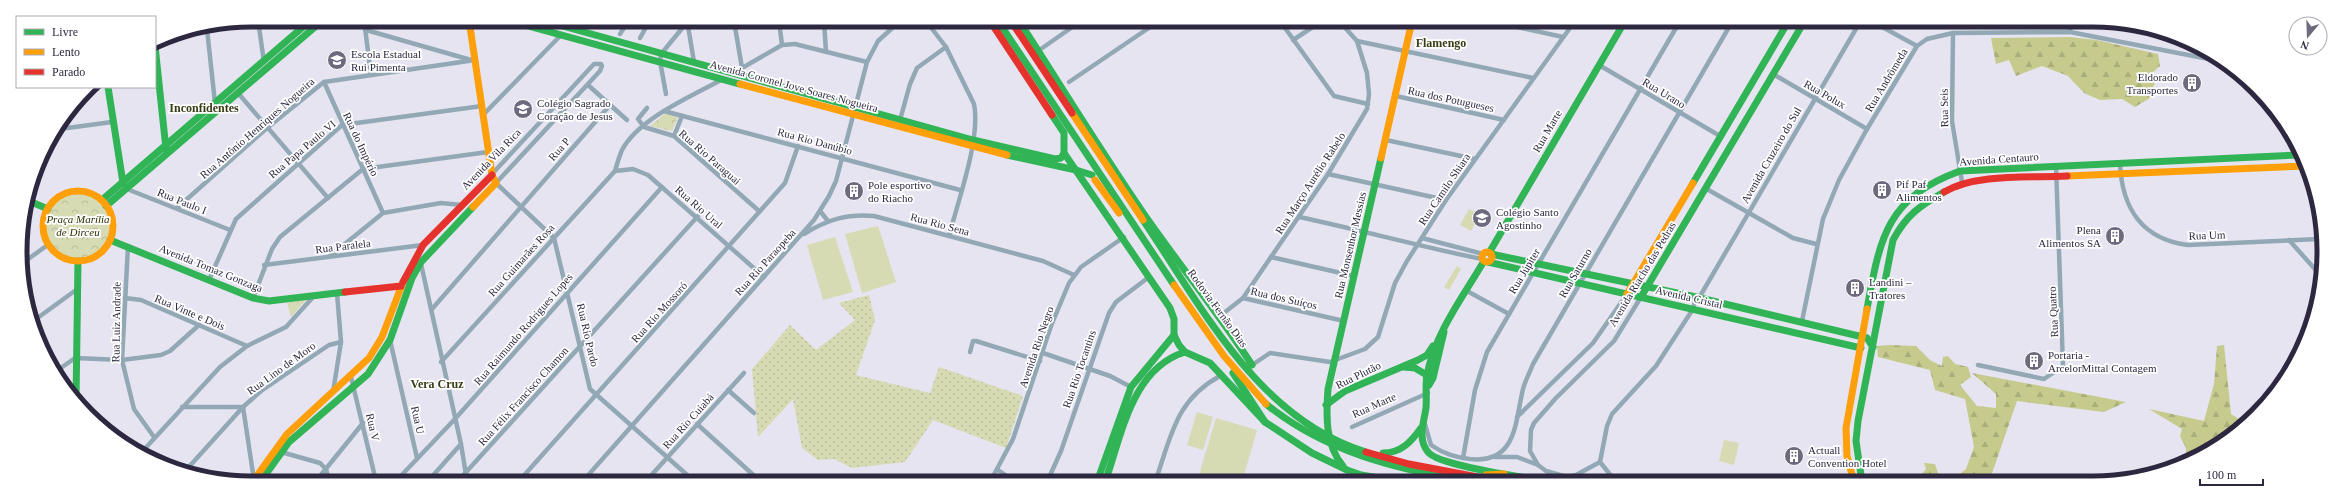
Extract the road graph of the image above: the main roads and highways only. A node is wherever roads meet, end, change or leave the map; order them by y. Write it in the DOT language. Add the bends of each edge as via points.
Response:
graph roads {
  1 [pos="303,27"];
  2 [pos="315,27"];
  3 [pos="470,27"];
  4 [pos="532,27"];
  5 [pos="566,27"];
  6 [pos="994,27"];
  7 [pos="1002,27"];
  8 [pos="1015,27"];
  9 [pos="1023,27"];
  10 [pos="1411,27"];
  11 [pos="1621,27"];
  12 [pos="1785,27"];
  13 [pos="1801,27"];
  14 [pos="661,58"];
  15 [pos="156,64"];
  16 [pos="108,88"];
  17 [pos="854,111"];
  18 [pos="1064,133"];
  19 [pos="948,137"];
  20 [pos="166,149"];
  21 [pos="1064,153"];
  22 [pos="2295,155"];
  23 [pos="1036,159"];
  24 [pos="2300,166"];
  25 [pos="1076,170"];
  26 [pos="492,175"];
  27 [pos="1092,175"];
  28 [pos="125,186"];
  29 [pos="32,202"];
  30 [pos="104,203"];
  31 [pos="48,209"];
  32 [pos="110,240"];
  33 [pos="1145,243"];
  34 [pos="1486,257"];
  35 [pos="78,261"];
  36 [pos="1633,284"];
  37 [pos="401,286"];
  38 [pos="1647,287"];
  39 [pos="1871,289"];
  40 [pos="1883,290"];
  41 [pos="1627,294"];
  42 [pos="1641,297"];
  43 [pos="1802,321"];
  44 [pos="1444,329"];
  45 [pos="1839,330"];
  46 [pos="1800,334"];
  47 [pos="1174,335"];
  48 [pos="1863,337"];
  49 [pos="1437,340"];
  50 [pos="1837,342"];
  51 [pos="1861,348"];
  52 [pos="1873,348"];
  53 [pos="1185,352"];
  54 [pos="1226,358"];
  55 [pos="1400,368"];
  56 [pos="1430,377"];
  57 [pos="76,391"];
  58 [pos="1270,393"];
  59 [pos="1326,405"];
  60 [pos="1265,422"];
  61 [pos="1423,425"];
  62 [pos="1339,441"];
  63 [pos="1347,470"];
  64 [pos="1442,470"];
  65 [pos="1504,474"];
  66 [pos="259,476"];
  67 [pos="260,476"];
  68 [pos="1099,476"];
  69 [pos="1107,476"];
  70 [pos="1367,476"];
  71 [pos="1437,476"];
  72 [pos="1473,476"];
  73 [pos="1516,476"];
  74 [pos="1852,476"];
  75 [pos="1862,476"];
  1 -- 20 [label="main road"];
  2 -- 20 [label="main road" via="238,93"];
  3 -- 26 [label="main road"];
  4 -- 14 [label="main road, Avenida Coronel Jove Soares Nogueira"];
  5 -- 14 [label="main road, Avenida Coronel Jove Soares Nogueira"];
  6 -- 18 [label="main road"];
  7 -- 33 [label="main road, Rodovia Fernão Dias"];
  8 -- 58 [label="main road, Rodovia Fernão Dias" via="1181,276 1233,349"];
  9 -- 58 [label="main road, Rodovia Fernão Dias" via="1145,215 1220,316"];
  10 -- 59 [label="main road, Rua Monsenhor Messias"];
  11 -- 34 [label="main road, Rua Marte"];
  12 -- 36 [label="main road, Avenida Riacho das Pedras"];
  13 -- 38 [label="main road, Avenida Riacho das Pedras"];
  14 -- 17 [label="main road, Avenida Coronel Jove Soares Nogueira" via="724,78"];
  14 -- 17 [label="main road, Avenida Coronel Jove Soares Nogueira" via="739,70"];
  15 -- 20 [label="main road"];
  16 -- 28 [label="main road"];
  17 -- 19 [label="main road, Avenida Coronel Jove Soares Nogueira"];
  17 -- 19 [label="main road, Avenida Coronel Jove Soares Nogueira" via="900,120"];
  18 -- 21 [label="main road"];
  18 -- 27 [label="main road"];
  19 -- 23 [label="main road, Avenida Coronel Jove Soares Nogueira"];
  20 -- 28 [label="main road"];
  21 -- 23 [label="main road, Avenida Coronel Jove Soares Nogueira" via="1061,158"];
  21 -- 25 [label="main road"];
  22 -- 39 [label="main road, Avenida Centauro" via="1960,171 1938,179 1915,193 1891,219 1877,254"];
  23 -- 25 [label="main road, Avenida Coronel Jove Soares Nogueira"];
  24 -- 40 [label="main road, Avenida Centauro" via="1962,182 1943,190 1916,208 1901,225 1889,255"];
  25 -- 27 [label="main road, Avenida Coronel Jove Soares Nogueira"];
  25 -- 47 [label="main road" via="1170,308 1174,318"];
  26 -- 37 [label="main road, Avenida Vila Rica" via="423,245"];
  26 -- 67 [label="main road, Avenida Vila Rica" via="496,183 421,262 412,278 390,340 368,374 289,442"];
  27 -- 33 [label="main road" via="1110,202"];
  28 -- 30 [label="main road"];
  29 -- 31 [label="main road"];
  30 -- 31 [label="main road" via="90,193 78,191 61,196 52,202"];
  30 -- 32 [label="main road" via="113,220"];
  31 -- 35 [label="main road" via="44,219 44,232 49,244 67,259"];
  32 -- 35 [label="main road" via="97,255"];
  32 -- 37 [label="main road, Avenida Tomaz Gonzaga" via="253,298 269,301"];
  33 -- 54 [label="main road, Rodovia Fernão Dias"];
  34 -- 36 [label="main road, Avenida Cristal" via="1538,264"];
  34 -- 41 [label="main road, Avenida Cristal" via="1533,273"];
  34 -- 44 [label="main road, Rua Marte"];
  35 -- 57 [label="main road"];
  36 -- 38 [label="main road, Avenida Cristal"];
  36 -- 41 [label="main road, Avenida Riacho das Pedras"];
  37 -- 66 [label="main road, Avenida Vila Rica" via="376,350 351,377 287,434"];
  38 -- 42 [label="main road, Avenida Riacho das Pedras"];
  38 -- 43 [label="main road, Avenida Cristal"];
  39 -- 40 [label="main road"];
  39 -- 48 [label="main road, Avenida Centauro"];
  40 -- 52 [label="main road, Avenida Centauro"];
  41 -- 42 [label="main road, Avenida Cristal"];
  42 -- 46 [label="main road, Avenida Cristal"];
  43 -- 45 [label="main road, Avenida Cristal"];
  43 -- 46 [label="main road"];
  44 -- 49 [label="main road, Rua Marte"];
  44 -- 56 [label="main road, Rua Marte"];
  45 -- 48 [label="main road, Avenida Cristal"];
  45 -- 50 [label="main road"];
  46 -- 50 [label="main road, Avenida Cristal"];
  47 -- 53 [label="main road"];
  47 -- 68 [label="main road" via="1131,387"];
  48 -- 51 [label="main road, Avenida Centauro"];
  48 -- 52 [label="main road" via="1869,338"];
  49 -- 55 [label="main road, Rua Plutão" via="1423,358"];
  49 -- 56 [label="main road, Rua Marte"];
  50 -- 51 [label="main road, Avenida Cristal"];
  51 -- 74 [label="main road, Avenida Centauro" via="1846,428 1847,456"];
  52 -- 75 [label="main road, Avenida Centauro" via="1856,441"];
  53 -- 60 [label="main road" via="1210,364"];
  53 -- 69 [label="main road" via="1165,359 1137,391"];
  54 -- 60 [label="main road" via="1248,398"];
  54 -- 71 [label="main road, Rodovia Fernão Dias" via="1256,395 1283,418 1318,439 1353,456"];
  55 -- 56 [label="main road" via="1415,368"];
  55 -- 59 [label="main road, Rua Plutão" via="1345,391"];
  56 -- 61 [label="main road, Rua Marte"];
  58 -- 62 [label="main road, Rodovia Fernão Dias" via="1293,414"];
  59 -- 63 [label="main road, Rua Monsenhor Messias" via="1326,422 1335,457"];
  60 -- 63 [label="main road" via="1312,453"];
  61 -- 62 [label="main road" via="1404,448 1392,453"];
  61 -- 65 [label="main road" via="1428,453 1437,458"];
  62 -- 64 [label="main road, Rodovia Fernão Dias" via="1398,461"];
  63 -- 70 [label="main road"];
  64 -- 65 [label="main road"];
  64 -- 72 [label="main road, Rodovia Fernão Dias"];
  65 -- 73 [label="main road"];
}
